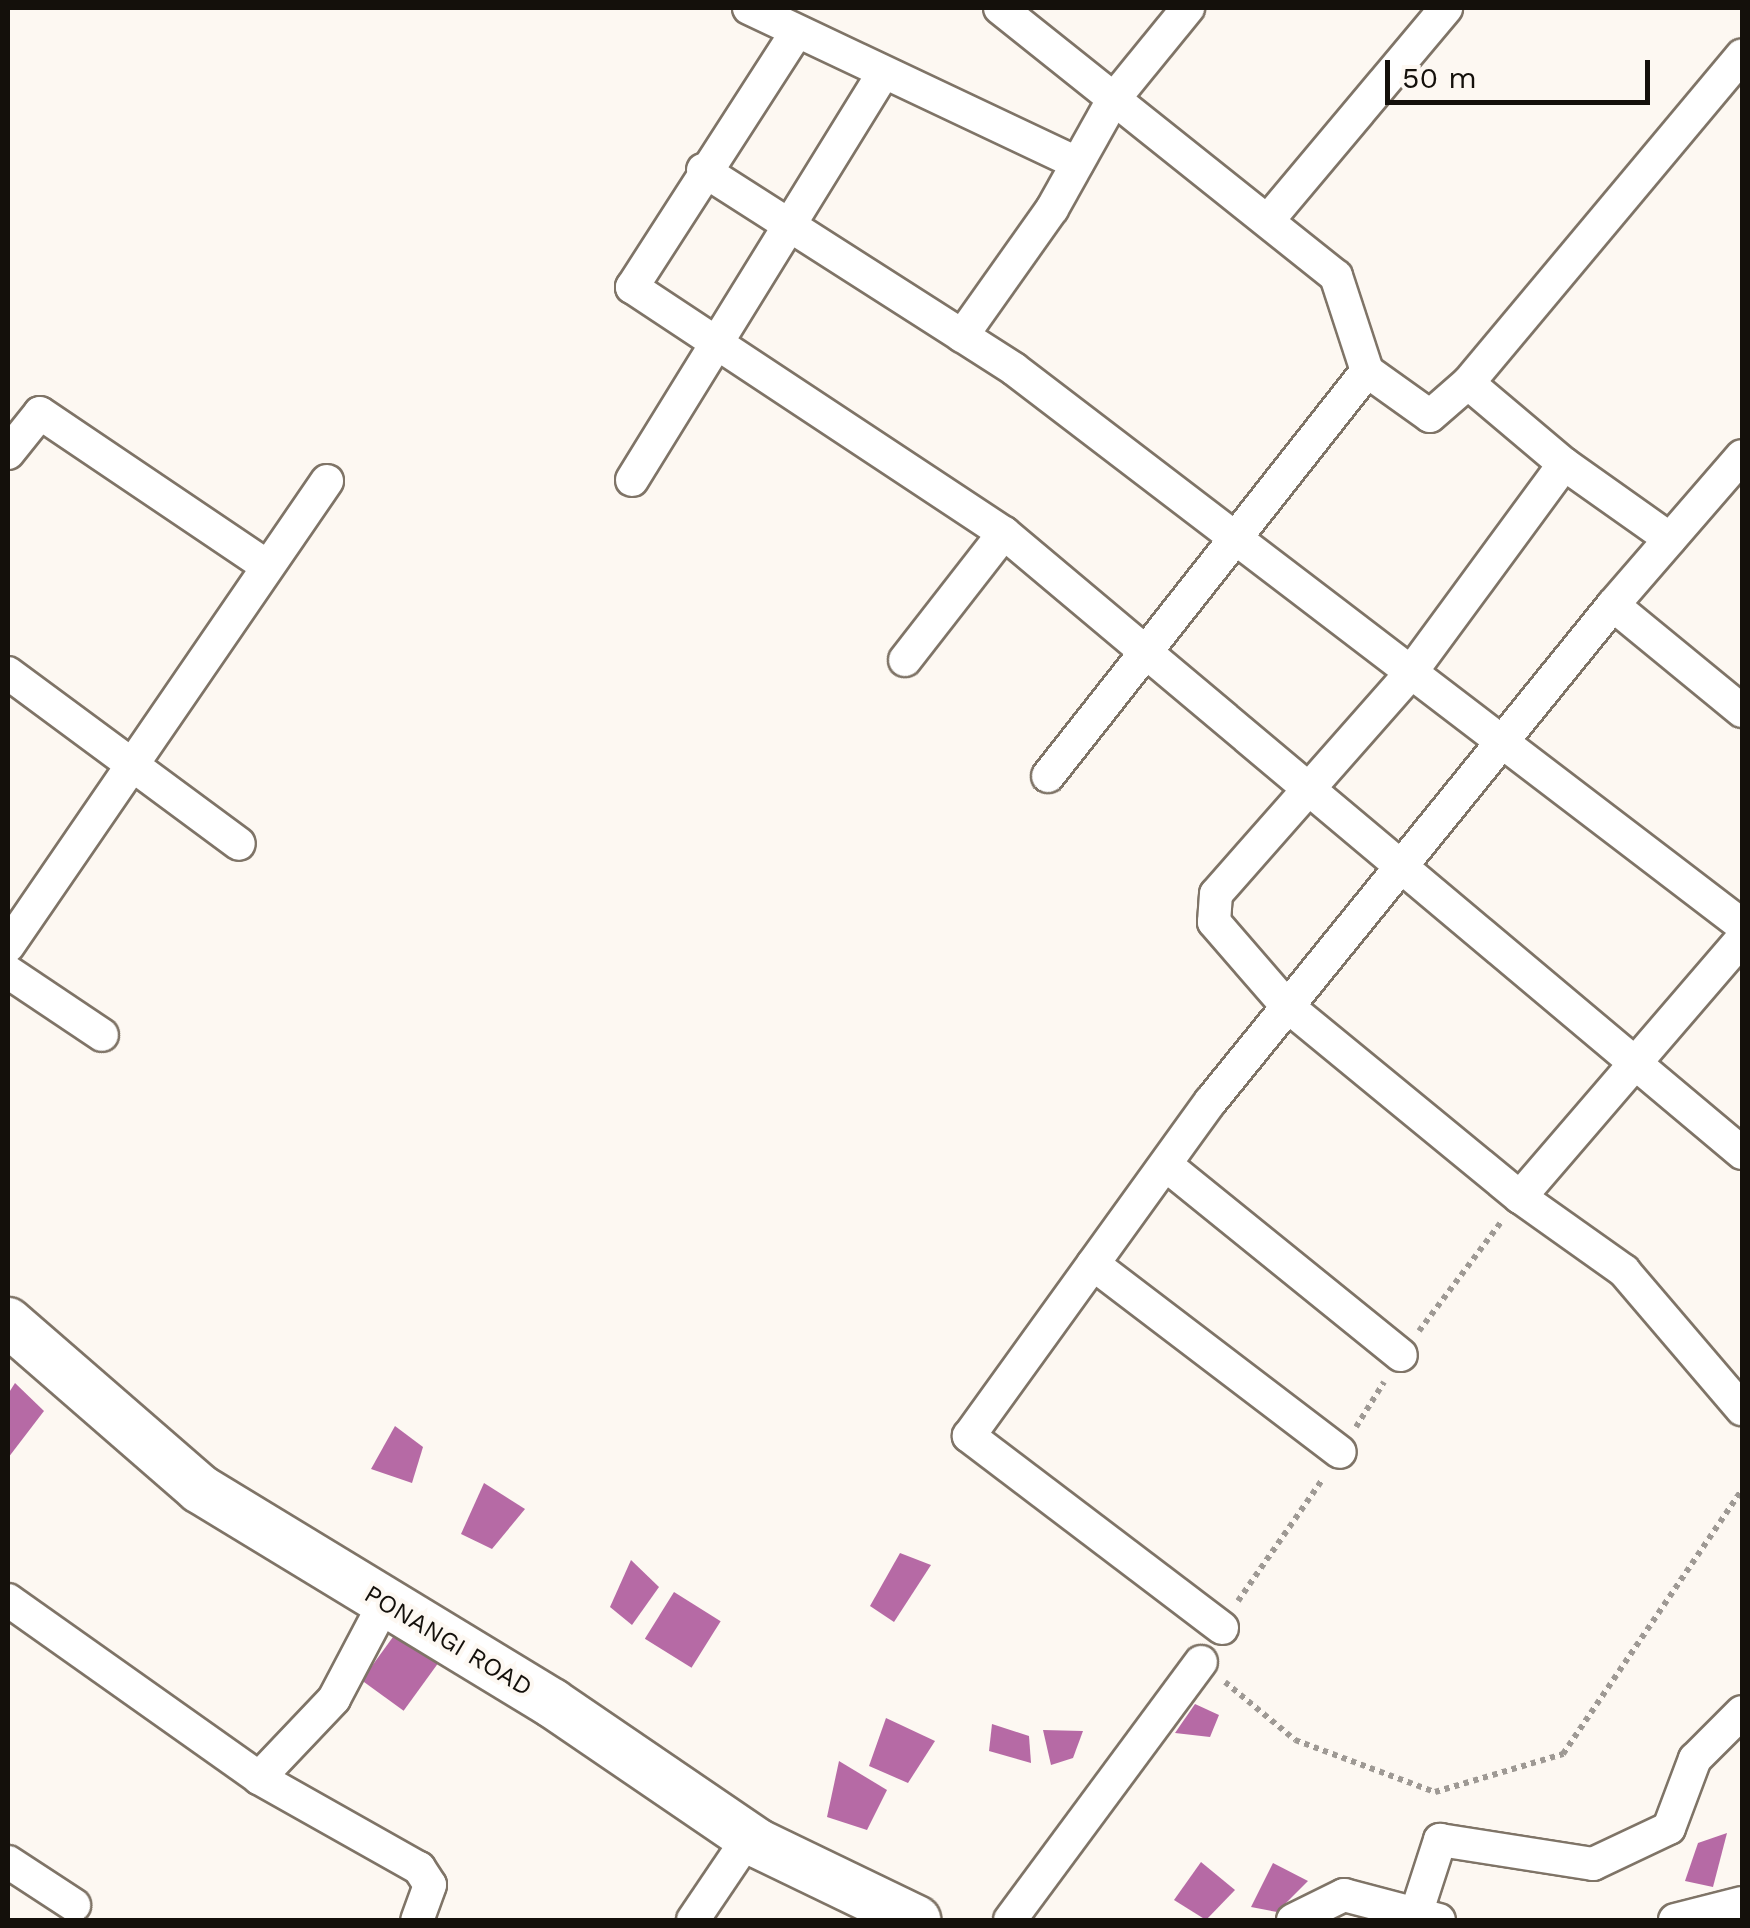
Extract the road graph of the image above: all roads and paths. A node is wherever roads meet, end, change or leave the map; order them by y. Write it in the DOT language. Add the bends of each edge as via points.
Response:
graph roads {
  1 [pos="748,8"];
  2 [pos="1000,8"];
  3 [pos="1188,8"];
  4 [pos="1446,8"];
  5 [pos="794,36"];
  6 [pos="1742,56"];
  7 [pos="883,74"];
  8 [pos="1112,100"];
  9 [pos="1076,162"];
  10 [pos="703,170"];
  11 [pos="1270,218"];
  12 [pos="793,228"];
  13 [pos="962,336"];
  14 [pos="720,340"];
  15 [pos="1367,371"];
  16 [pos="1468,383"];
  17 [pos="8,453"];
  18 [pos="1740,463"];
  19 [pos="1564,464"];
  20 [pos="632,480"];
  21 [pos="327,481"];
  22 [pos="1004,532"];
  23 [pos="1670,539"];
  24 [pos="1238,540"];
  25 [pos="267,566"];
  26 [pos="1613,605"];
  27 [pos="1142,653"];
  28 [pos="905,660"];
  29 [pos="8,673"];
  30 [pos="1410,674"];
  31 [pos="1742,711"];
  32 [pos="1500,744"];
  33 [pos="126,764"];
  34 [pos="1048,776"];
  35 [pos="1312,792"];
  36 [pos="239,844"];
  37 [pos="1394,868"];
  38 [pos="1742,925"];
  39 [pos="1742,939"];
  40 [pos="8,946"];
  41 [pos="8,972"];
  42 [pos="1286,1005"];
  43 [pos="102,1035"];
  44 [pos="1629,1061"];
  45 [pos="1742,1153"];
  46 [pos="1166,1165"];
  47 [pos="1520,1198"];
  48 [pos="1094,1264"];
  49 [pos="8,1322"];
  50 [pos="1401,1356"];
  51 [pos="1742,1410"];
  52 [pos="1340,1452"];
  53 [pos="1742,1490"];
  54 [pos="8,1600"];
  55 [pos="384,1604"];
  56 [pos="1222,1628"];
  57 [pos="1201,1662"];
  58 [pos="1742,1712"];
  59 [pos="259,1778"];
  60 [pos="749,1837"];
  61 [pos="8,1862"];
  62 [pos="1742,1903"];
  63 [pos="74,1905"];
  64 [pos="1428,1917"];
  65 [pos="416,1920"];
  66 [pos="694,1920"];
  67 [pos="916,1920"];
  68 [pos="1010,1920"];
  69 [pos="1293,1920"];
  70 [pos="1675,1920"];
  1 -- 5 [label="street"];
  2 -- 8 [label="street"];
  3 -- 8 [label="street"];
  4 -- 11 [label="street"];
  5 -- 7 [label="street"];
  5 -- 10 [label="street"];
  6 -- 16 [label="street"];
  7 -- 9 [label="street"];
  7 -- 12 [label="street"];
  8 -- 9 [label="street"];
  8 -- 11 [label="street"];
  9 -- 13 [label="street"];
  10 -- 12 [label="street"];
  10 -- 14 [label="street" via="632,287"];
  11 -- 15 [label="street" via="1336,276"];
  12 -- 13 [label="street"];
  12 -- 14 [label="street"];
  13 -- 24 [label="street"];
  14 -- 20 [label="street"];
  14 -- 22 [label="street"];
  15 -- 16 [label="street" via="1430,416"];
  15 -- 24 [label="street"];
  16 -- 19 [label="street"];
  17 -- 25 [label="street" via="45,415"];
  18 -- 23 [label="street"];
  19 -- 23 [label="street"];
  19 -- 30 [label="street"];
  21 -- 25 [label="street"];
  22 -- 27 [label="street"];
  22 -- 28 [label="street"];
  23 -- 26 [label="street"];
  24 -- 27 [label="street"];
  24 -- 30 [label="street"];
  25 -- 33 [label="street"];
  26 -- 31 [label="street"];
  26 -- 32 [label="street"];
  27 -- 34 [label="street"];
  27 -- 35 [label="street"];
  29 -- 33 [label="street"];
  30 -- 32 [label="street"];
  30 -- 35 [label="street"];
  32 -- 37 [label="street"];
  32 -- 38 [label="street"];
  33 -- 36 [label="street"];
  33 -- 40 [label="street"];
  35 -- 37 [label="street"];
  35 -- 42 [label="street" via="1212,908 1214,922"];
  37 -- 42 [label="street"];
  37 -- 44 [label="street"];
  39 -- 44 [label="street"];
  41 -- 43 [label="street"];
  42 -- 46 [label="street"];
  42 -- 47 [label="street"];
  44 -- 45 [label="street"];
  44 -- 47 [label="street"];
  46 -- 48 [label="street"];
  46 -- 50 [label="street"];
  47 -- 50 [label="path"];
  47 -- 51 [label="street" via="1624,1271"];
  48 -- 52 [label="street"];
  48 -- 56 [label="street" via="969,1436"];
  49 -- 55 [label="street, PONANGI ROAD" via="200,1488"];
  50 -- 52 [label="path"];
  52 -- 56 [label="path"];
  53 -- 57 [label="path" via="1563,1754 1435,1792 1294,1740"];
  54 -- 59 [label="street"];
  55 -- 59 [label="street" via="334,1699"];
  55 -- 60 [label="street, PONANGI ROAD" via="552,1703"];
  57 -- 68 [label="street"];
  58 -- 64 [label="street" via="1695,1759 1669,1828 1593,1864 1440,1840"];
  59 -- 65 [label="street" via="418,1868 430,1885"];
  60 -- 66 [label="street"];
  60 -- 67 [label="street, PONANGI ROAD"];
  61 -- 63 [label="street"];
  62 -- 70 [label="street"];
  64 -- 69 [label="street" via="1344,1895"];
}
